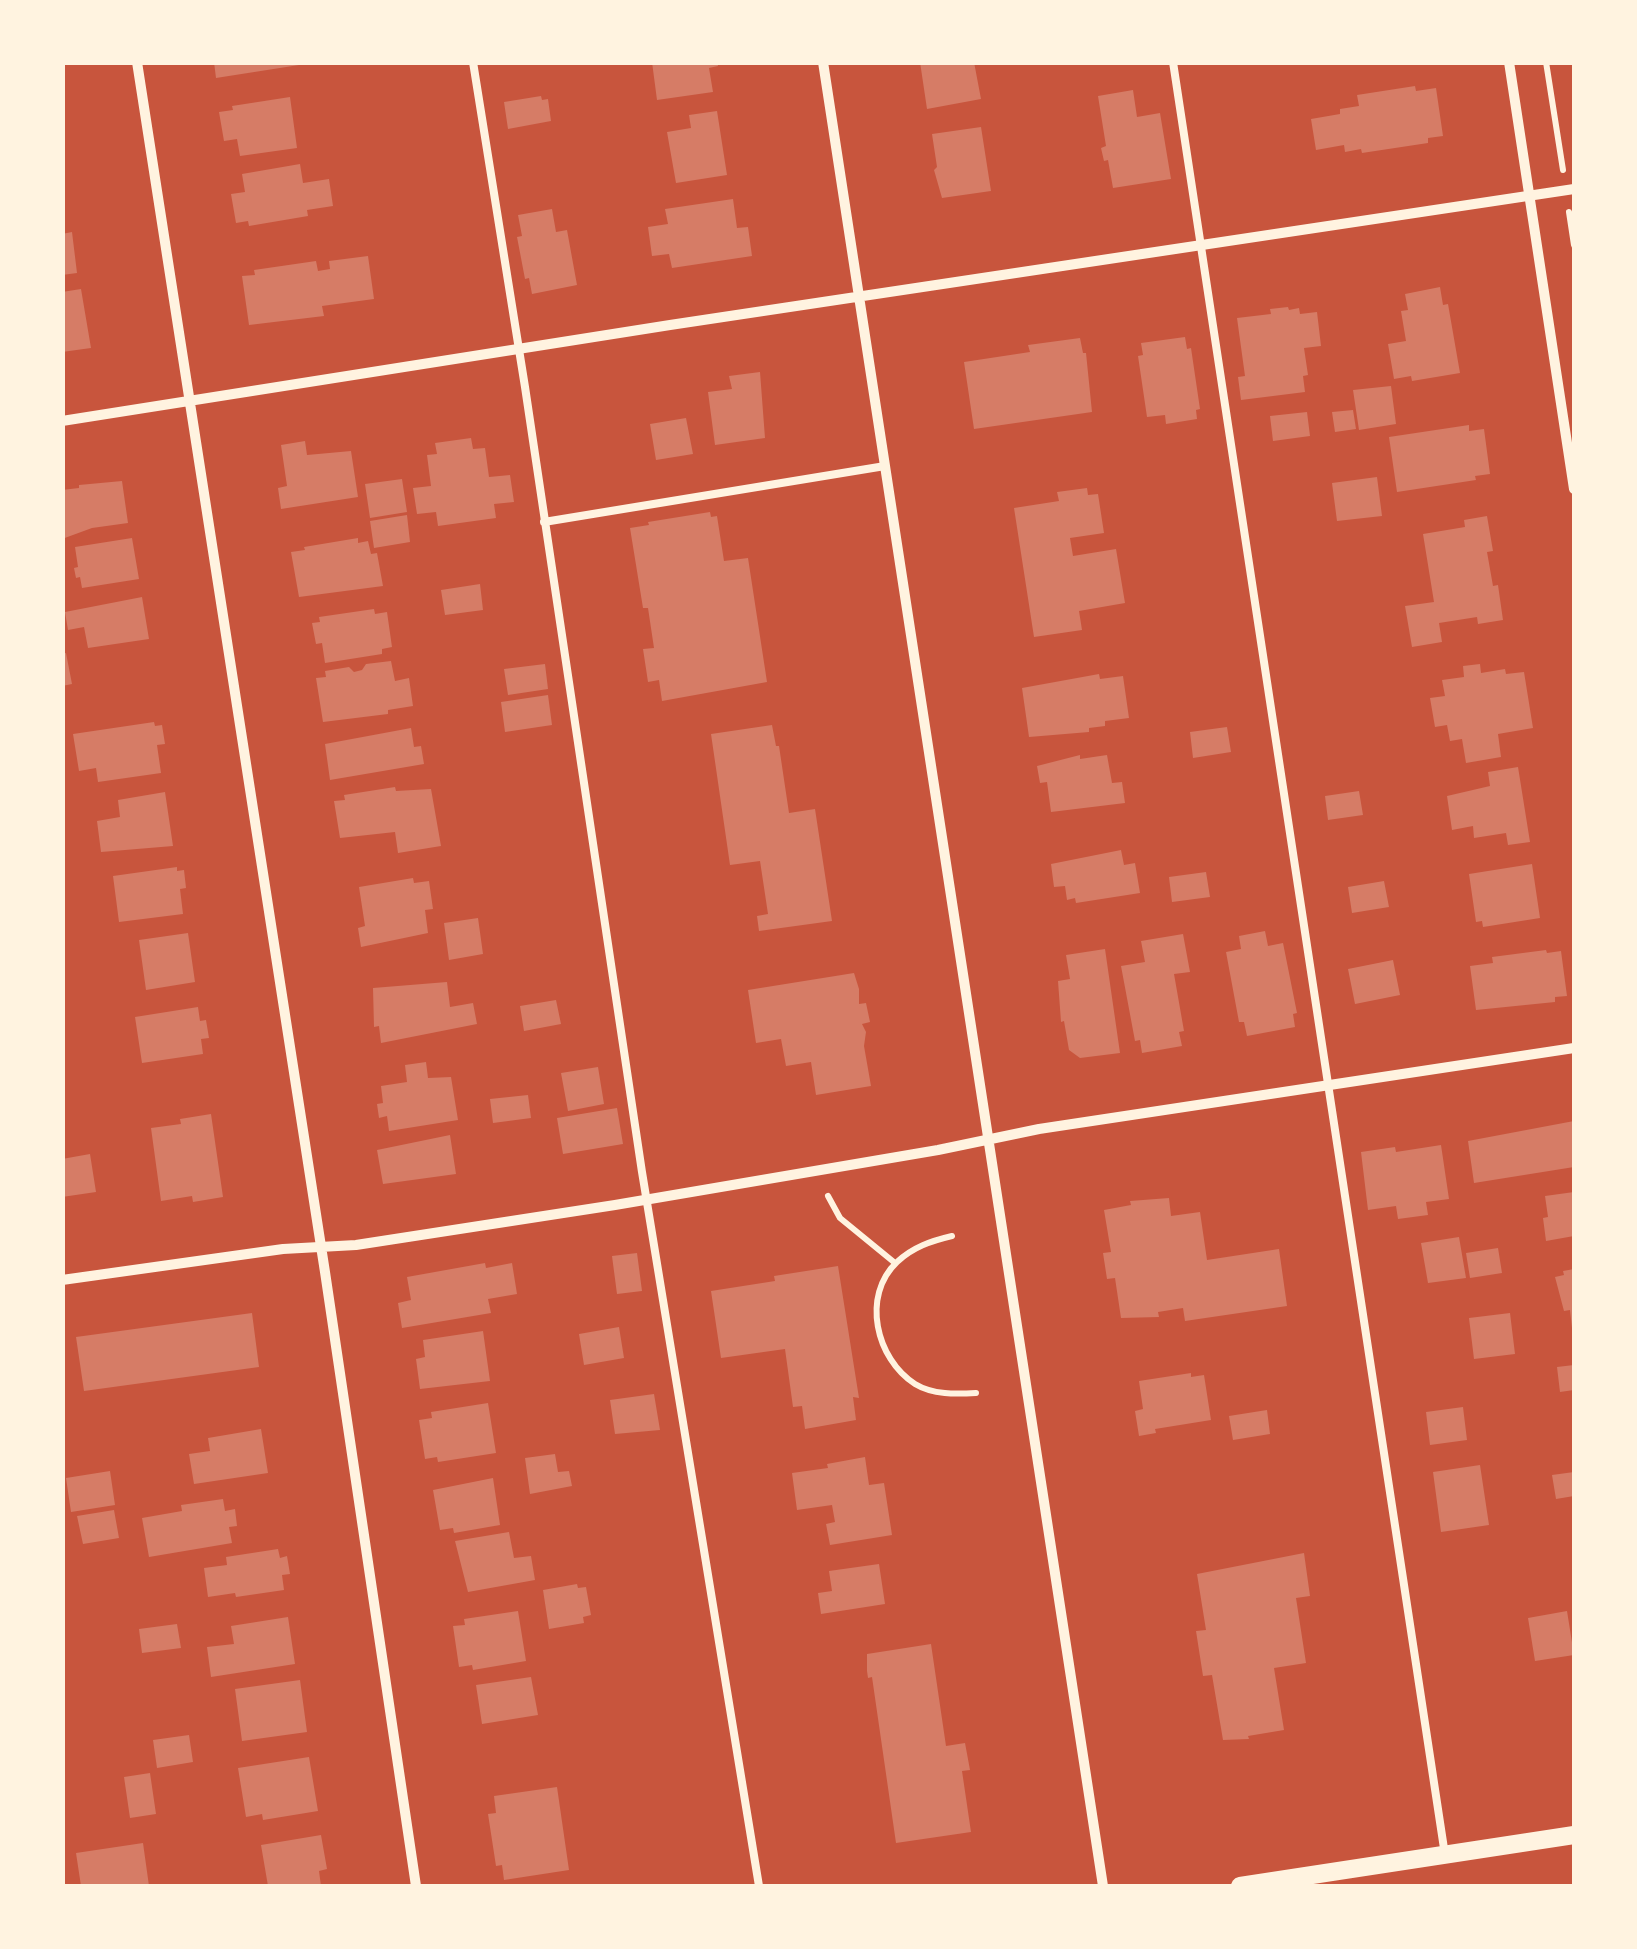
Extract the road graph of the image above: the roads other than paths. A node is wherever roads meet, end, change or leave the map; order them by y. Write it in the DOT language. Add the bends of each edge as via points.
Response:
graph roads {
  1 [pos="137,62"];
  2 [pos="472,62"];
  3 [pos="822,62"];
  4 [pos="1173,62"];
  5 [pos="1509,62"];
  6 [pos="1570,189"];
  7 [pos="1530,196"];
  8 [pos="1202,246"];
  9 [pos="859,297"];
  10 [pos="517,349"];
  11 [pos="189,402"];
  12 [pos="62,422"];
  13 [pos="885,466"];
  14 [pos="1574,489"];
  15 [pos="544,522"];
  16 [pos="1574,1048"];
  17 [pos="1330,1086"];
  18 [pos="989,1139"];
  19 [pos="646,1200"];
  20 [pos="321,1247"];
  21 [pos="62,1280"];
  22 [pos="1574,1835"];
  23 [pos="1445,1854"];
  24 [pos="416,1886"];
  25 [pos="759,1886"];
  26 [pos="1103,1886"];
  27 [pos="1240,1886"];
  1 -- 11 [label="street"];
  2 -- 10 [label="lane"];
  3 -- 9 [label="street"];
  4 -- 8 [label="lane"];
  5 -- 7 [label="street"];
  6 -- 7 [label="street"];
  7 -- 8 [label="street"];
  7 -- 14 [label="street"];
  8 -- 9 [label="street"];
  8 -- 17 [label="lane"];
  9 -- 10 [label="street"];
  9 -- 13 [label="street"];
  10 -- 11 [label="street"];
  10 -- 15 [label="lane"];
  11 -- 12 [label="street"];
  11 -- 20 [label="street"];
  13 -- 15 [label="lane"];
  13 -- 18 [label="street"];
  15 -- 19 [label="lane"];
  16 -- 17 [label="street"];
  17 -- 18 [label="street"];
  17 -- 23 [label="lane"];
  18 -- 19 [label="street"];
  18 -- 26 [label="street"];
  19 -- 20 [label="street"];
  19 -- 25 [label="lane"];
  20 -- 21 [label="street"];
  20 -- 24 [label="street"];
  22 -- 23 [label="street"];
  23 -- 27 [label="street"];
}
